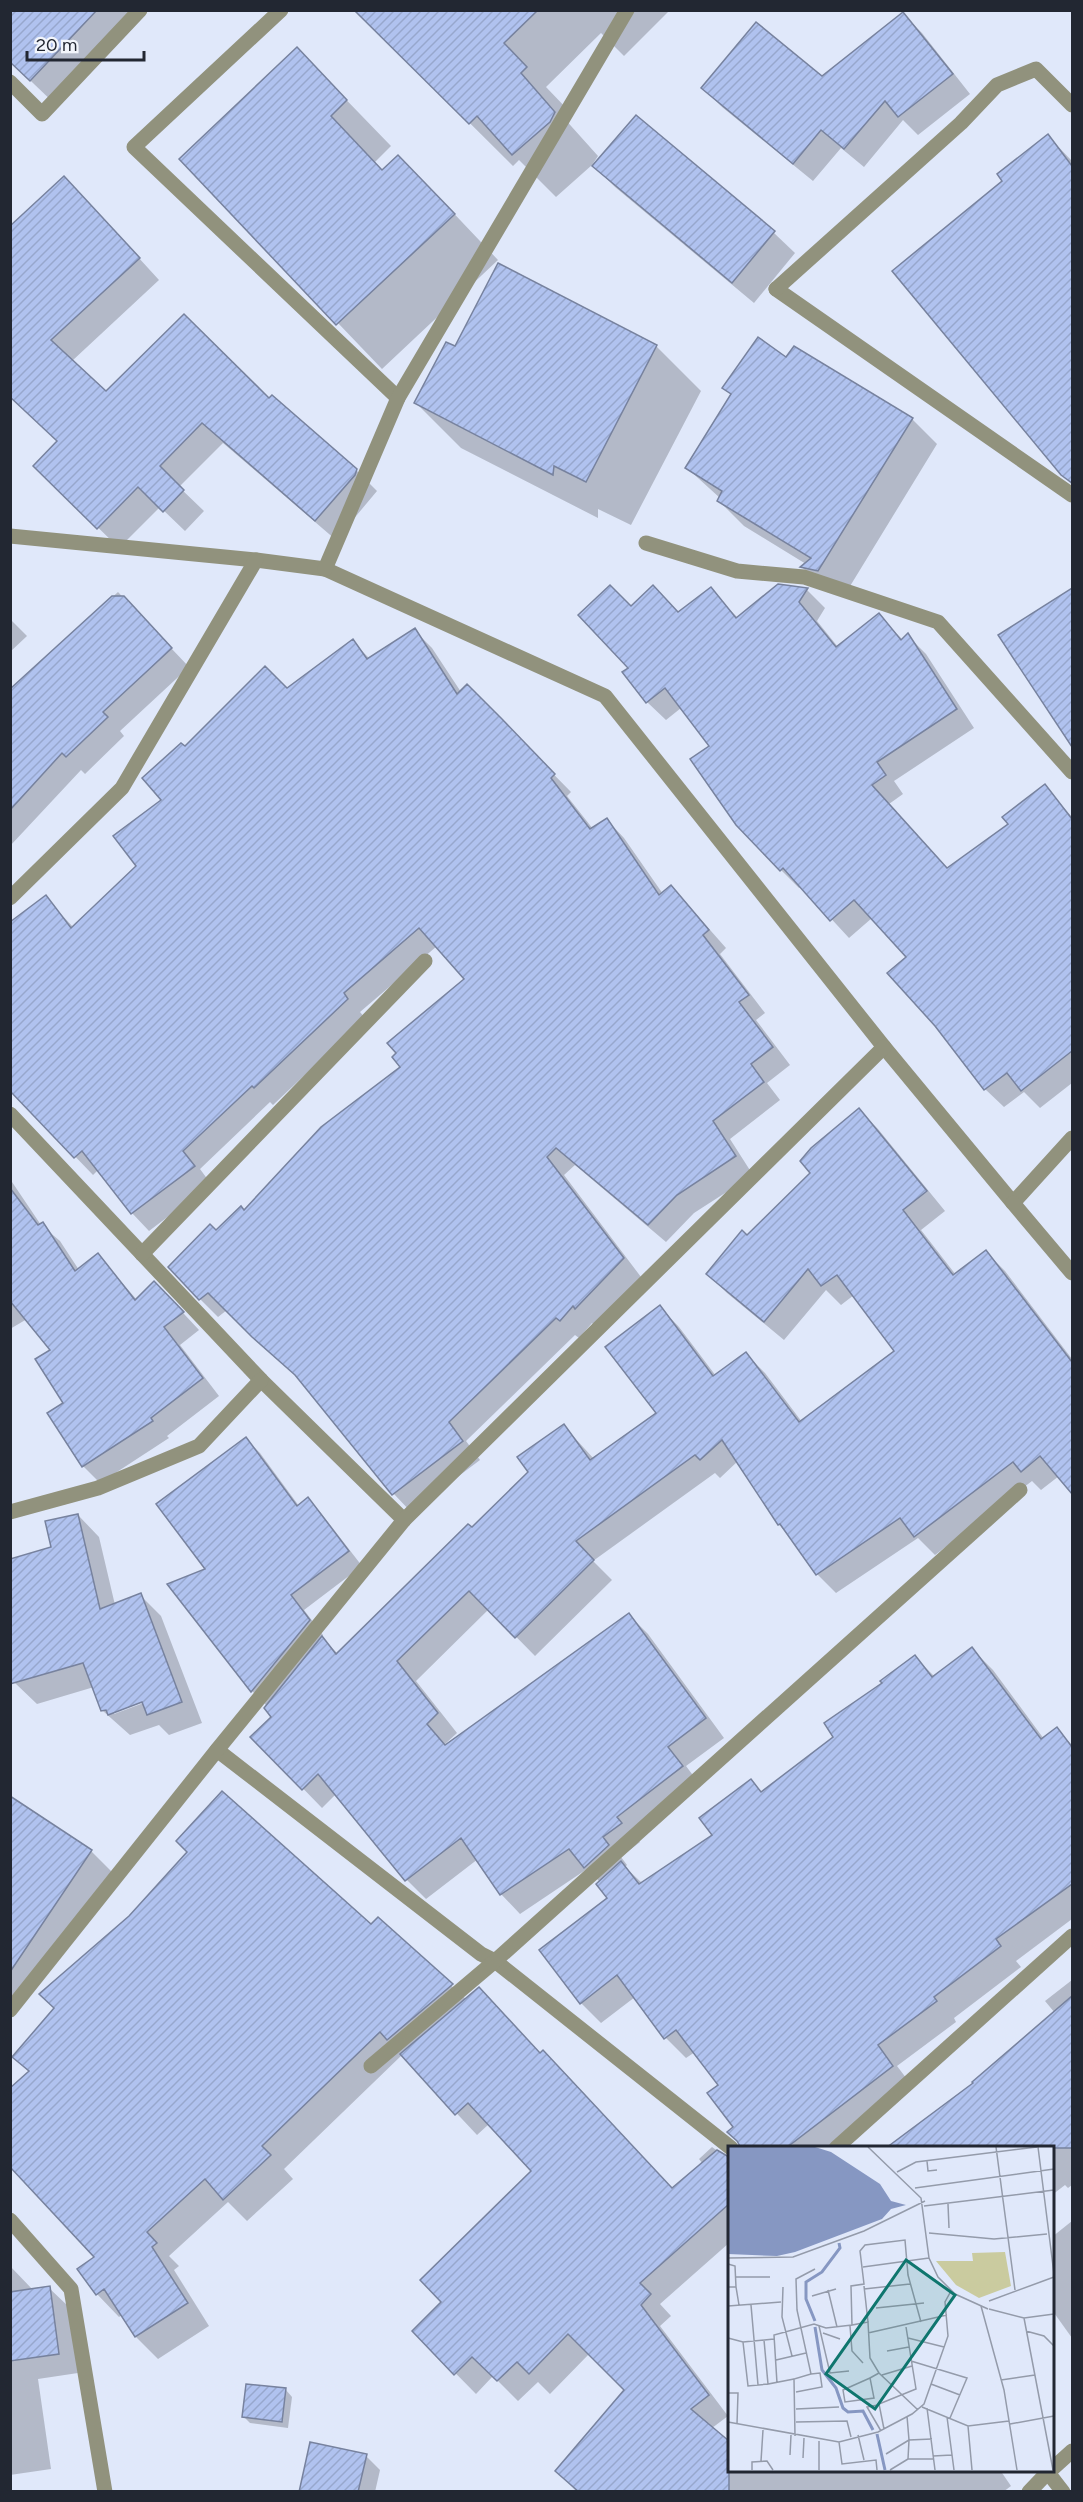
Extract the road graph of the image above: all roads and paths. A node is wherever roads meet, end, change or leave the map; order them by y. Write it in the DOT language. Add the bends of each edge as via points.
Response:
graph roads {
  1 [pos="140,10"];
  2 [pos="281,10"];
  3 [pos="627,10"];
  4 [pos="10,82"];
  5 [pos="1072,105"];
  6 [pos="398,398"];
  7 [pos="1072,495"];
  8 [pos="10,536"];
  9 [pos="646,543"];
  10 [pos="256,560"];
  11 [pos="325,569"];
  12 [pos="1072,772"];
  13 [pos="10,898"];
  14 [pos="424,961"];
  15 [pos="884,1047"];
  16 [pos="10,1113"];
  17 [pos="1072,1138"];
  18 [pos="1013,1203"];
  19 [pos="142,1254"];
  20 [pos="1072,1273"];
  21 [pos="261,1380"];
  22 [pos="1020,1490"];
  23 [pos="10,1512"];
  24 [pos="404,1520"];
  25 [pos="216,1750"];
  26 [pos="1072,1936"];
  27 [pos="495,1961"];
  28 [pos="10,2010"];
  29 [pos="371,2066"];
  30 [pos="728,2146"];
  31 [pos="838,2146"];
  32 [pos="10,2220"];
  33 [pos="1072,2451"];
  34 [pos="1053,2468"];
  35 [pos="1048,2472"];
  36 [pos="1050,2472"];
  37 [pos="105,2492"];
  38 [pos="1029,2492"];
  39 [pos="1063,2492"];
  1 -- 4 [label="street" via="42,114"];
  2 -- 6 [label="street" via="135,147"];
  3 -- 6 [label="street"];
  5 -- 7 [label="street" via="1036,69 997,85 961,123 777,289"];
  6 -- 11 [label="street"];
  8 -- 10 [label="street"];
  9 -- 12 [label="street" via="737,571 804,577 938,622"];
  10 -- 11 [label="street"];
  10 -- 13 [label="street" via="122,788"];
  11 -- 15 [label="street" via="605,696"];
  14 -- 19 [label="street"];
  15 -- 18 [label="street"];
  15 -- 24 [label="street"];
  16 -- 19 [label="street"];
  17 -- 18 [label="street"];
  18 -- 20 [label="street"];
  19 -- 21 [label="street"];
  21 -- 23 [label="street" via="199,1446 98,1488"];
  21 -- 24 [label="street"];
  22 -- 27 [label="street"];
  24 -- 25 [label="street"];
  25 -- 27 [label="street"];
  25 -- 28 [label="street"];
  26 -- 31 [label="street"];
  27 -- 29 [label="street"];
  27 -- 30 [label="street"];
  32 -- 37 [label="street" via="71,2289"];
  33 -- 34 [label="street"];
  35 -- 38 [label="street"];
  36 -- 39 [label="street"];
}
